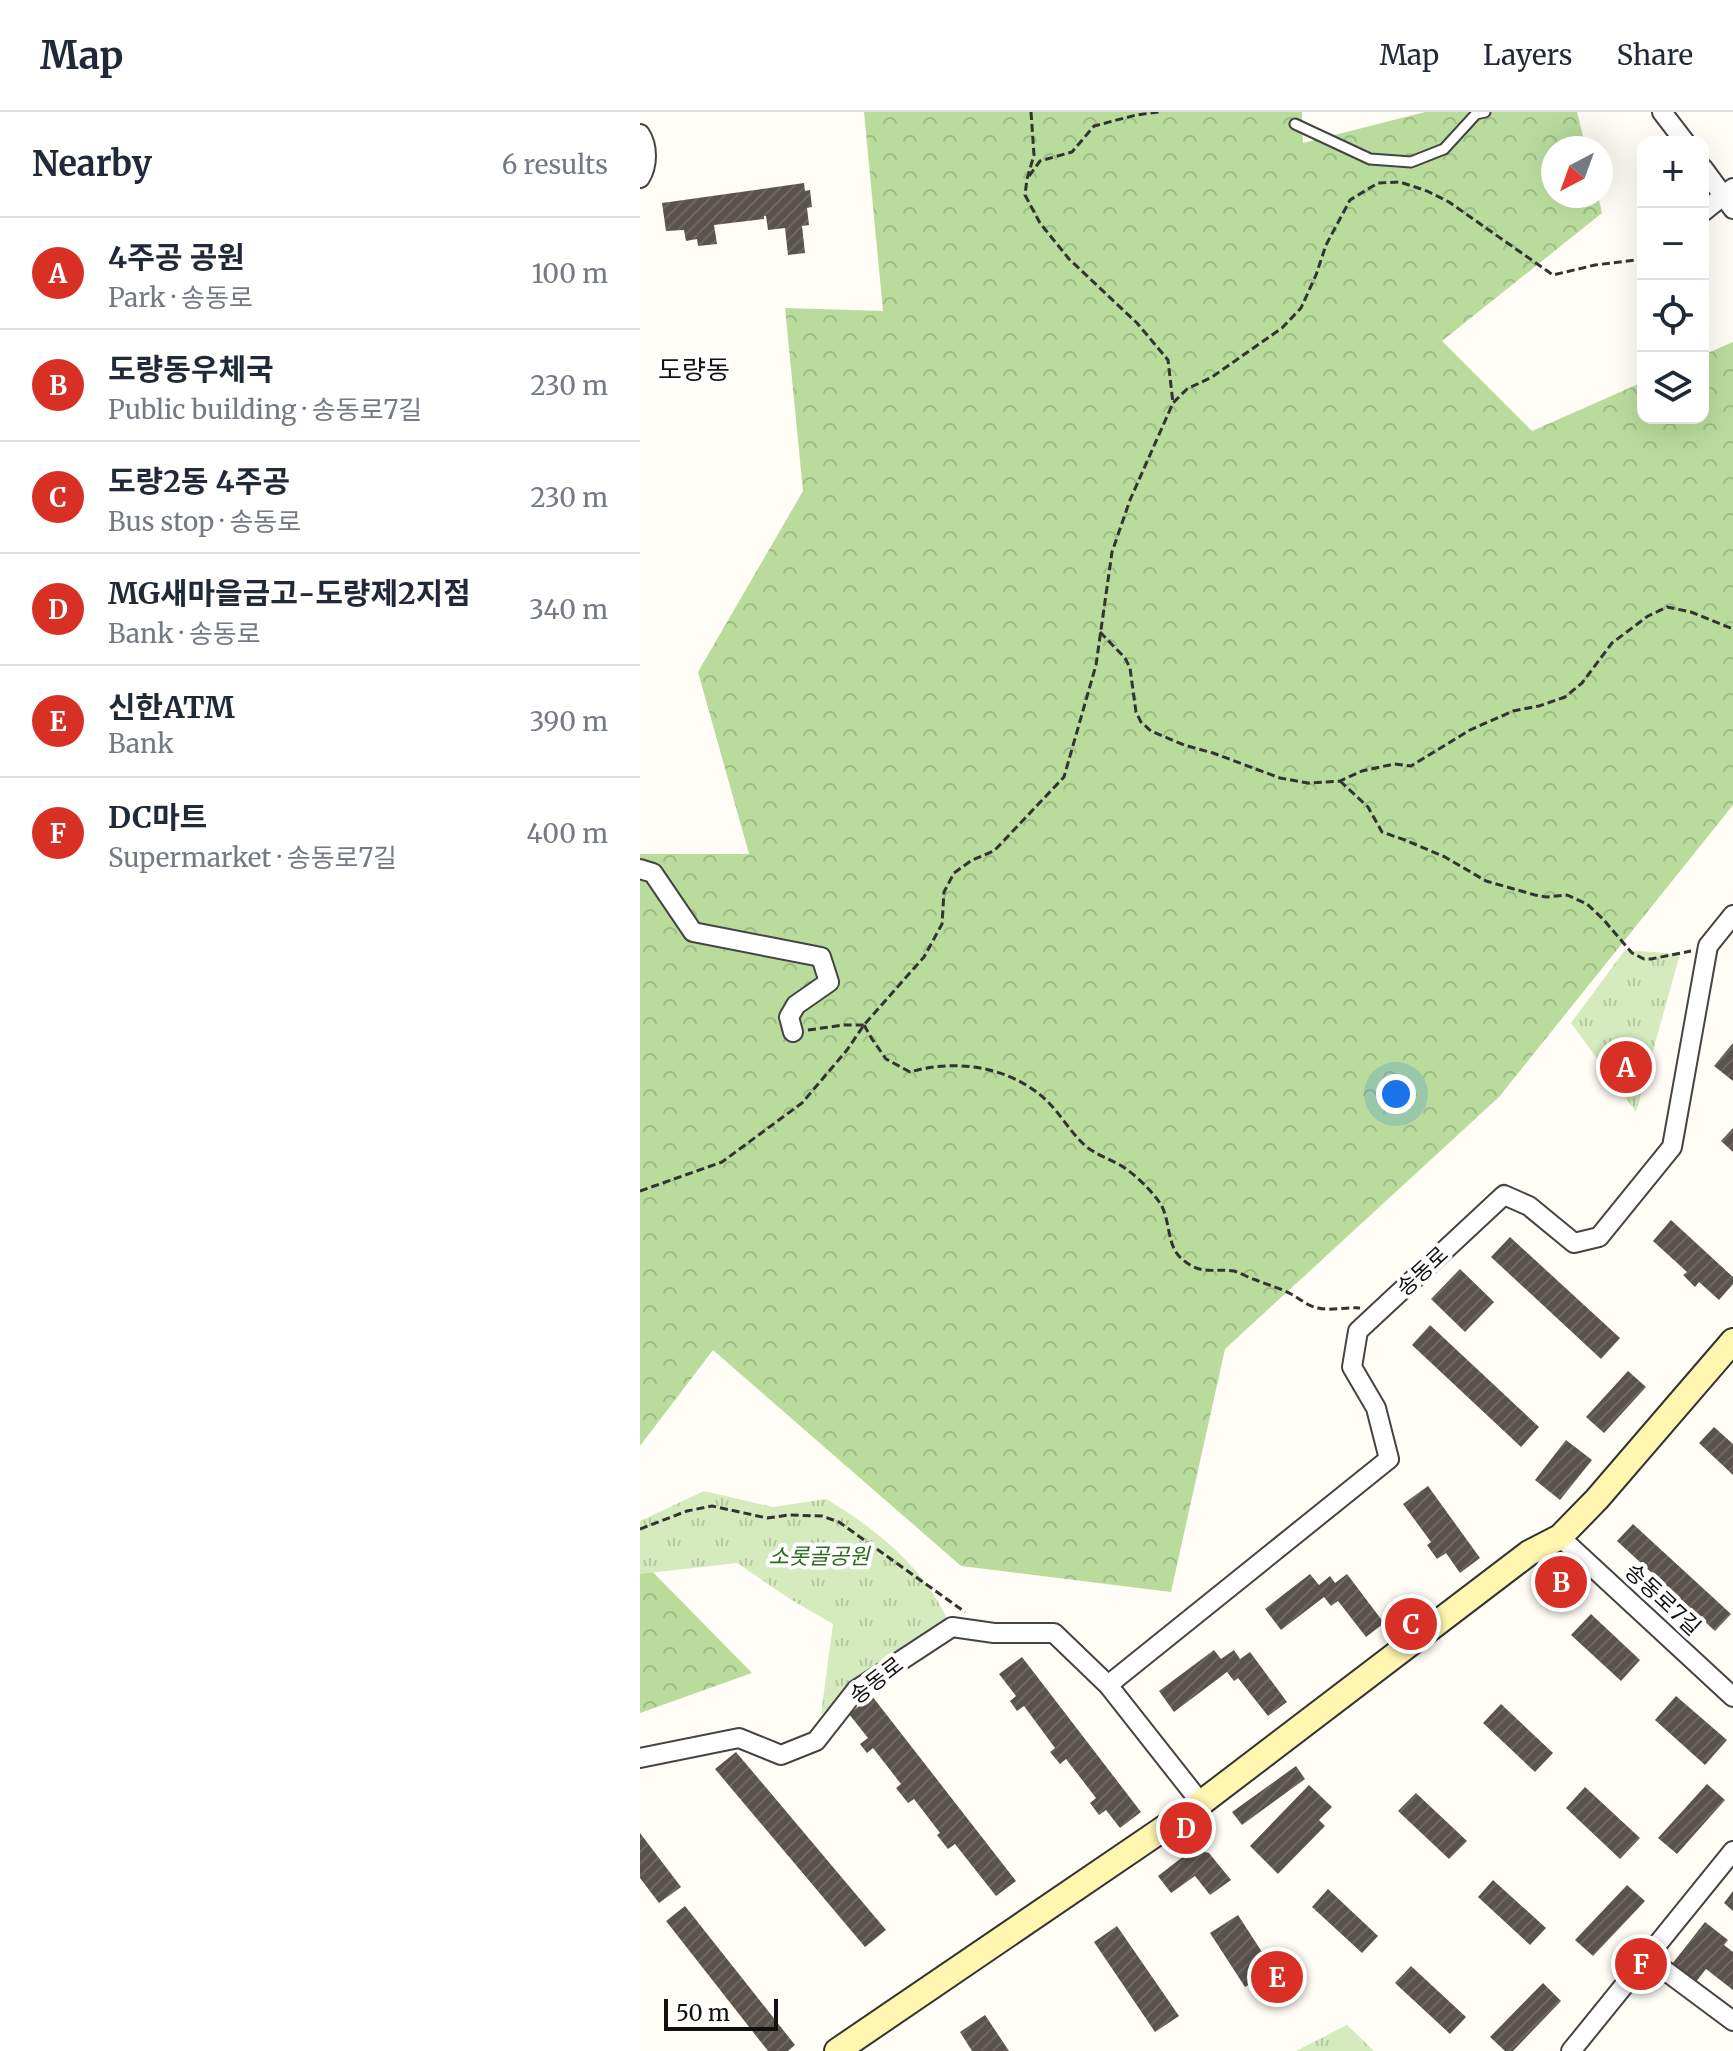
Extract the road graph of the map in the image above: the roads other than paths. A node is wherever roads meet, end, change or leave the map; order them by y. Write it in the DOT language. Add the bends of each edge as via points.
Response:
graph roads {
  1 [pos="1485,112"];
  2 [pos="1662,112"];
  3 [pos="1295,124"];
  4 [pos="640,134"];
  5 [pos="1680,136"];
  6 [pos="1709,175"];
  7 [pos="640,178"];
  8 [pos="1729,197"];
  9 [pos="1709,209"];
  10 [pos="640,869"];
  11 [pos="1733,915"];
  12 [pos="793,1032"];
  13 [pos="1733,1341"];
  14 [pos="1560,1537"];
  15 [pos="1108,1685"];
  16 [pos="1733,1697"];
  17 [pos="640,1758"];
  18 [pos="1201,1803"];
  19 [pos="1733,1851"];
  20 [pos="1647,1957"];
  21 [pos="1733,2021"];
  22 [pos="837,2051"];
  23 [pos="1571,2051"];
  1 -- 3 [label="lane" via="1476,114 1444,149 1411,162 1370,159"];
  2 -- 5 [label="street"];
  4 -- 7 [label="street" via="646,159"];
  6 -- 8 [label="street"];
  8 -- 9 [label="street"];
  10 -- 12 [label="street" via="653,873 693,932 821,957 829,982 796,1005 789,1017"];
  11 -- 15 [label="street, 송동로" via="1708,946 1672,1147 1599,1237 1574,1243 1529,1206 1504,1195 1358,1331 1352,1367 1376,1408 1389,1459"];
  13 -- 14 [label="street"];
  14 -- 16 [label="street, 송동로7길"];
  14 -- 18 [label="street" via="1529,1553"];
  15 -- 17 [label="street, 송동로" via="1054,1633 952,1627 856,1690 816,1741 781,1755 739,1738"];
  15 -- 18 [label="street, 송동로"];
  18 -- 22 [label="street"];
  19 -- 20 [label="street"];
  20 -- 21 [label="street"];
  20 -- 23 [label="street"];
}
